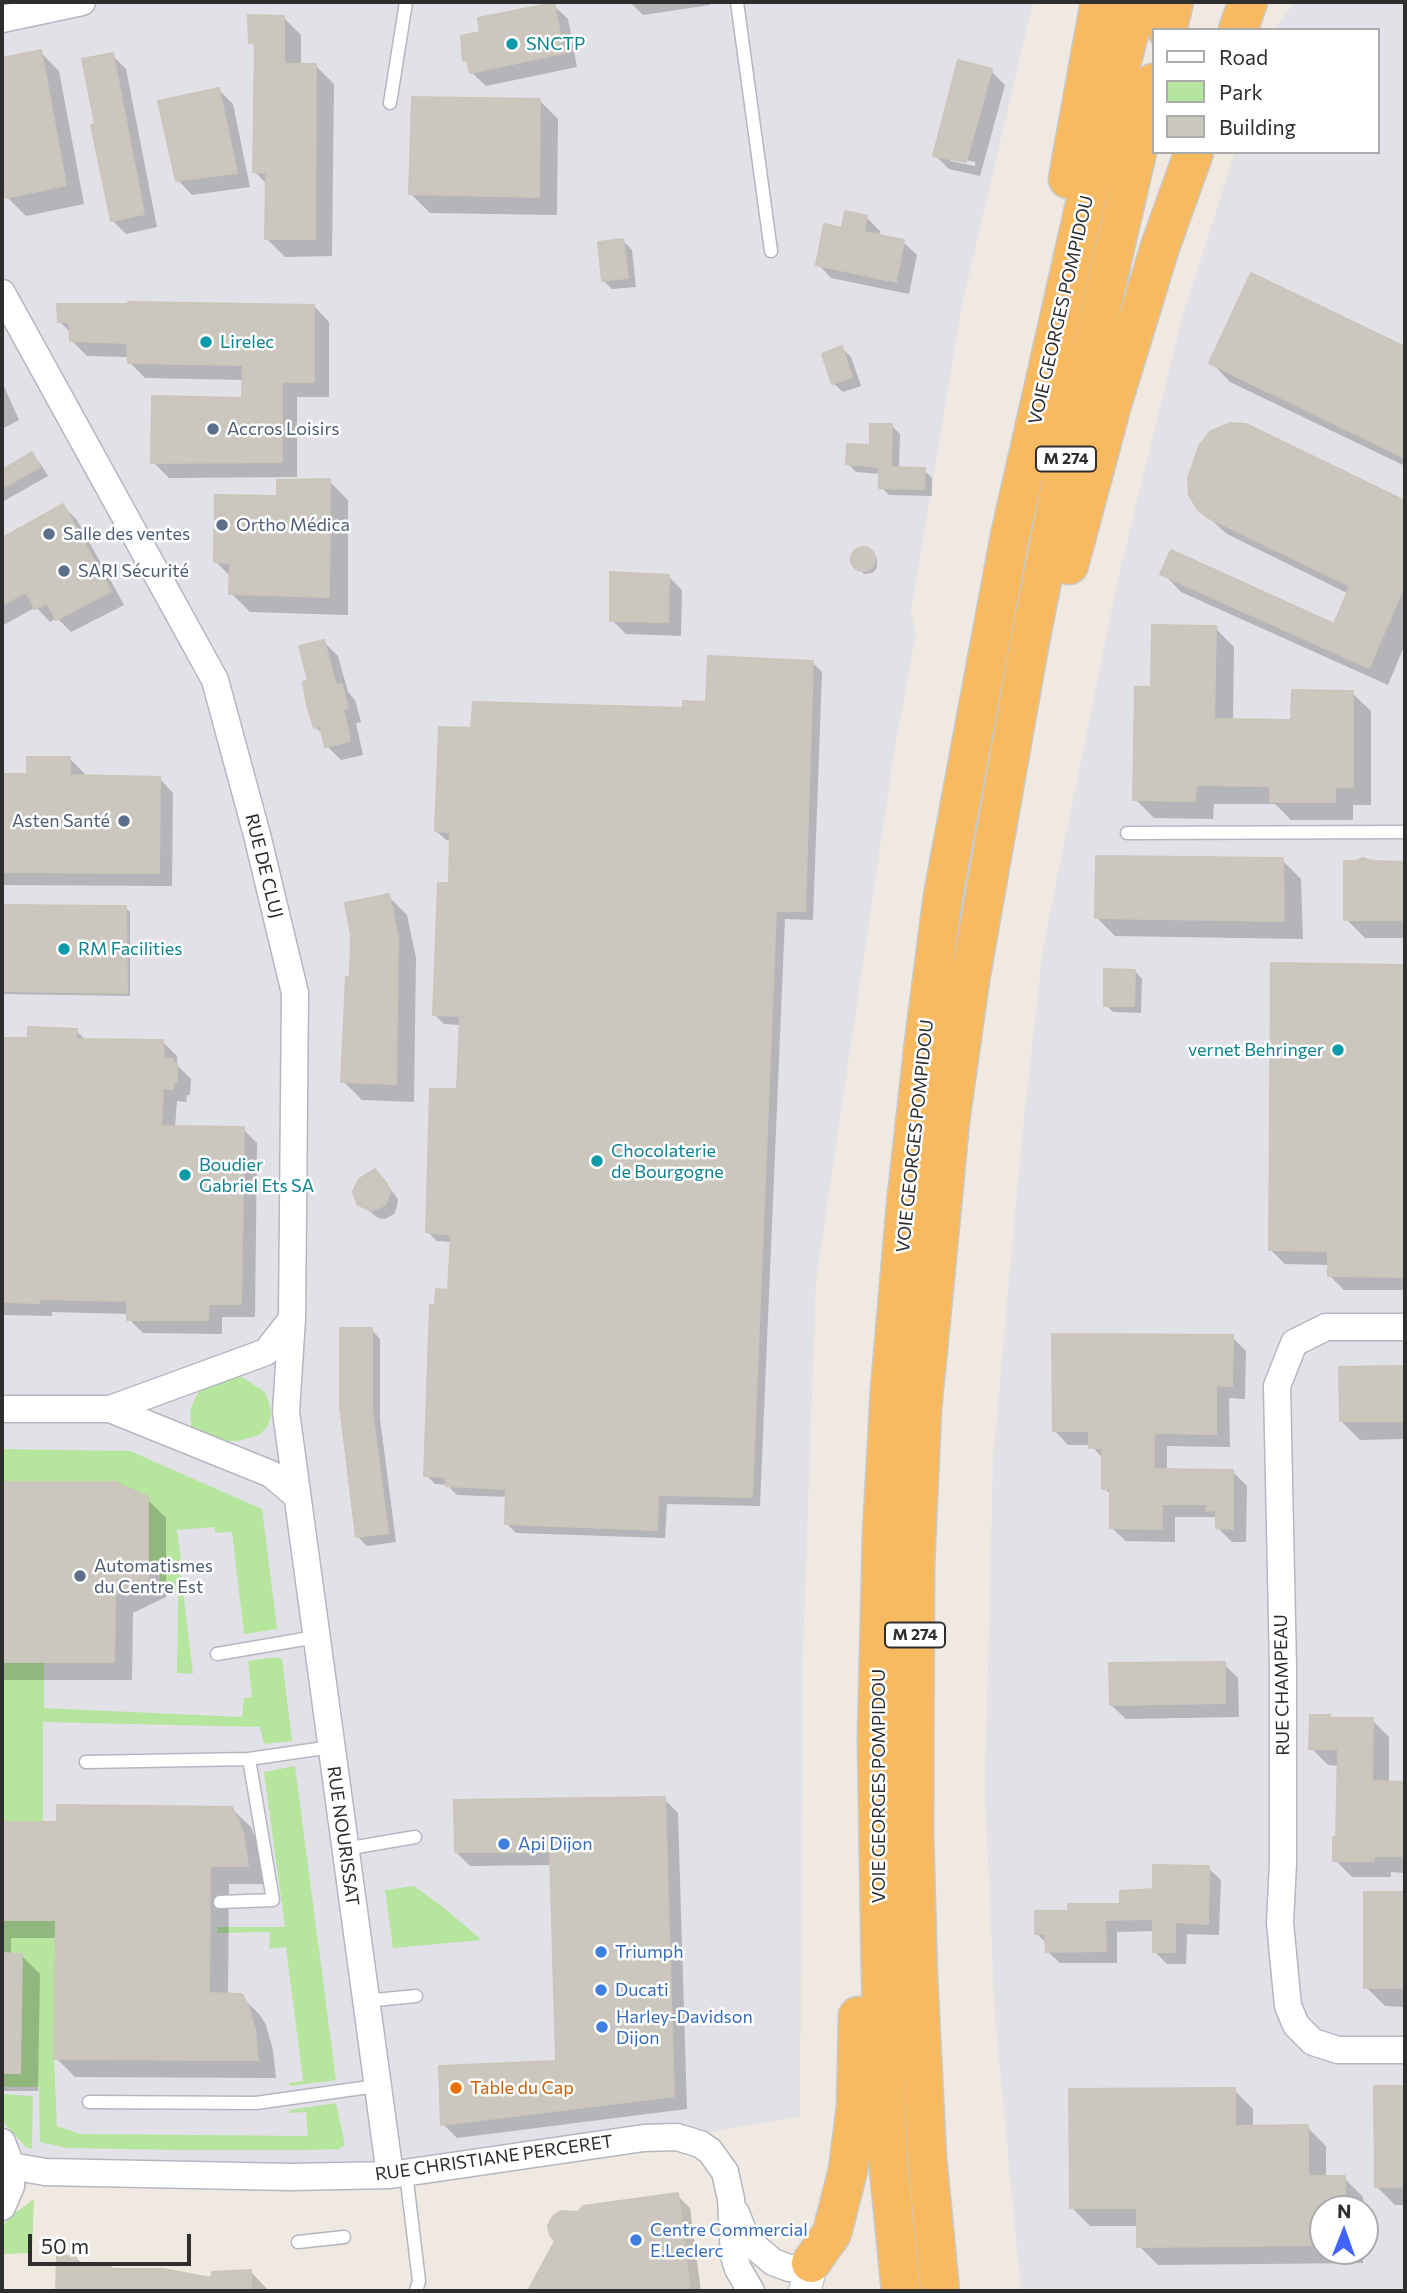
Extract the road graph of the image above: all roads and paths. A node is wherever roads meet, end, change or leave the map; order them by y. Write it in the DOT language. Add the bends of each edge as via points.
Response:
graph roads {
  1 [pos="82,2"];
  2 [pos="406,2"];
  3 [pos="737,2"];
  4 [pos="1100,2"];
  5 [pos="1137,2"];
  6 [pos="1174,2"];
  7 [pos="1248,2"];
  8 [pos="2,19"];
  9 [pos="1168,28"];
  10 [pos="1239,28"];
  11 [pos="1152,87"];
  12 [pos="390,103"];
  13 [pos="1193,154"];
  14 [pos="771,251"];
  15 [pos="2,293"];
  16 [pos="1010,536"];
  17 [pos="1405,832"];
  18 [pos="1127,833"];
  19 [pos="994,837"];
  20 [pos="292,1319"];
  21 [pos="1405,1327"];
  22 [pos="2,1409"];
  23 [pos="110,1409"];
  24 [pos="297,1496"];
  25 [pos="316,1637"];
  26 [pos="217,1654"];
  27 [pos="877,1738"];
  28 [pos="331,1747"];
  29 [pos="249,1759"];
  30 [pos="86,1762"];
  31 [pos="415,1837"];
  32 [pos="345,1849"];
  33 [pos="220,1902"];
  34 [pos="416,1996"];
  35 [pos="365,2001"];
  36 [pos="1405,2050"];
  37 [pos="376,2086"];
  38 [pos="89,2102"];
  39 [pos="7,2154"];
  40 [pos="398,2174"];
  41 [pos="731,2199"];
  42 [pos="2,2207"];
  43 [pos="344,2237"];
  44 [pos="298,2242"];
  45 [pos="808,2277"];
  46 [pos="416,2291"];
  47 [pos="751,2291"];
  48 [pos="901,2291"];
  49 [pos="940,2291"];
  1 -- 8 [label="street"];
  2 -- 12 [label="lane"];
  3 -- 14 [label="lane"];
  4 -- 16 [label="highway" via="1022,415"];
  5 -- 16 [label="highway, VOIE GEORGES POMPIDOU / M 274" via="1084,209"];
  6 -- 9 [label="highway"];
  7 -- 10 [label="highway"];
  11 -- 19 [label="highway, VOIE GEORGES POMPIDOU / M 274" via="1067,455"];
  13 -- 19 [label="highway" via="1112,404 1021,771"];
  15 -- 20 [label="street, RUE DE CLUJ" via="215,680 295,993"];
  16 -- 27 [label="highway, VOIE GEORGES POMPIDOU / M 274" via="943,896 922,1057 890,1390"];
  17 -- 18 [label="lane"];
  19 -- 49 [label="highway, VOIE GEORGES POMPIDOU / M 274" via="950,1121 922,1409 915,1566 918,1978"];
  20 -- 23 [label="street" via="266,1352"];
  20 -- 24 [label="street, RUE DE CLUJ" via="286,1412"];
  21 -- 36 [label="street, RUE CHAMPEAU" via="1326,1327 1294,1343 1277,1386 1283,1668 1280,1923 1287,2006 1296,2025 1313,2042 1338,2050"];
  22 -- 23 [label="street"];
  23 -- 24 [label="street" via="271,1474"];
  24 -- 25 [label="street, RUE NOURISSAT"];
  25 -- 26 [label="lane"];
  25 -- 28 [label="street, RUE NOURISSAT"];
  27 -- 45 [label="highway" via="859,1982 854,2132 832,2233"];
  27 -- 48 [label="highway, VOIE GEORGES POMPIDOU / M 274" via="888,2159"];
  28 -- 29 [label="lane"];
  28 -- 32 [label="street, RUE NOURISSAT"];
  29 -- 30 [label="lane"];
  29 -- 33 [label="lane" via="273,1900"];
  31 -- 32 [label="lane"];
  32 -- 35 [label="street, RUE NOURISSAT"];
  34 -- 35 [label="lane"];
  35 -- 37 [label="street, RUE NOURISSAT"];
  37 -- 38 [label="lane" via="256,2103"];
  37 -- 40 [label="street, RUE NOURISSAT"];
  39 -- 40 [label="street, RUE CHRISTIANE PERCERET" via="45,2172 291,2177"];
  39 -- 42 [label="street" via="11,2186"];
  40 -- 41 [label="street, RUE CHRISTIANE PERCERET" via="677,2137 700,2144 719,2160"];
  40 -- 46 [label="lane"];
  41 -- 45 [label="street" via="753,2245 773,2262 800,2269"];
  41 -- 47 [label="street" via="734,2256"];
  43 -- 44 [label="lane"];
}
